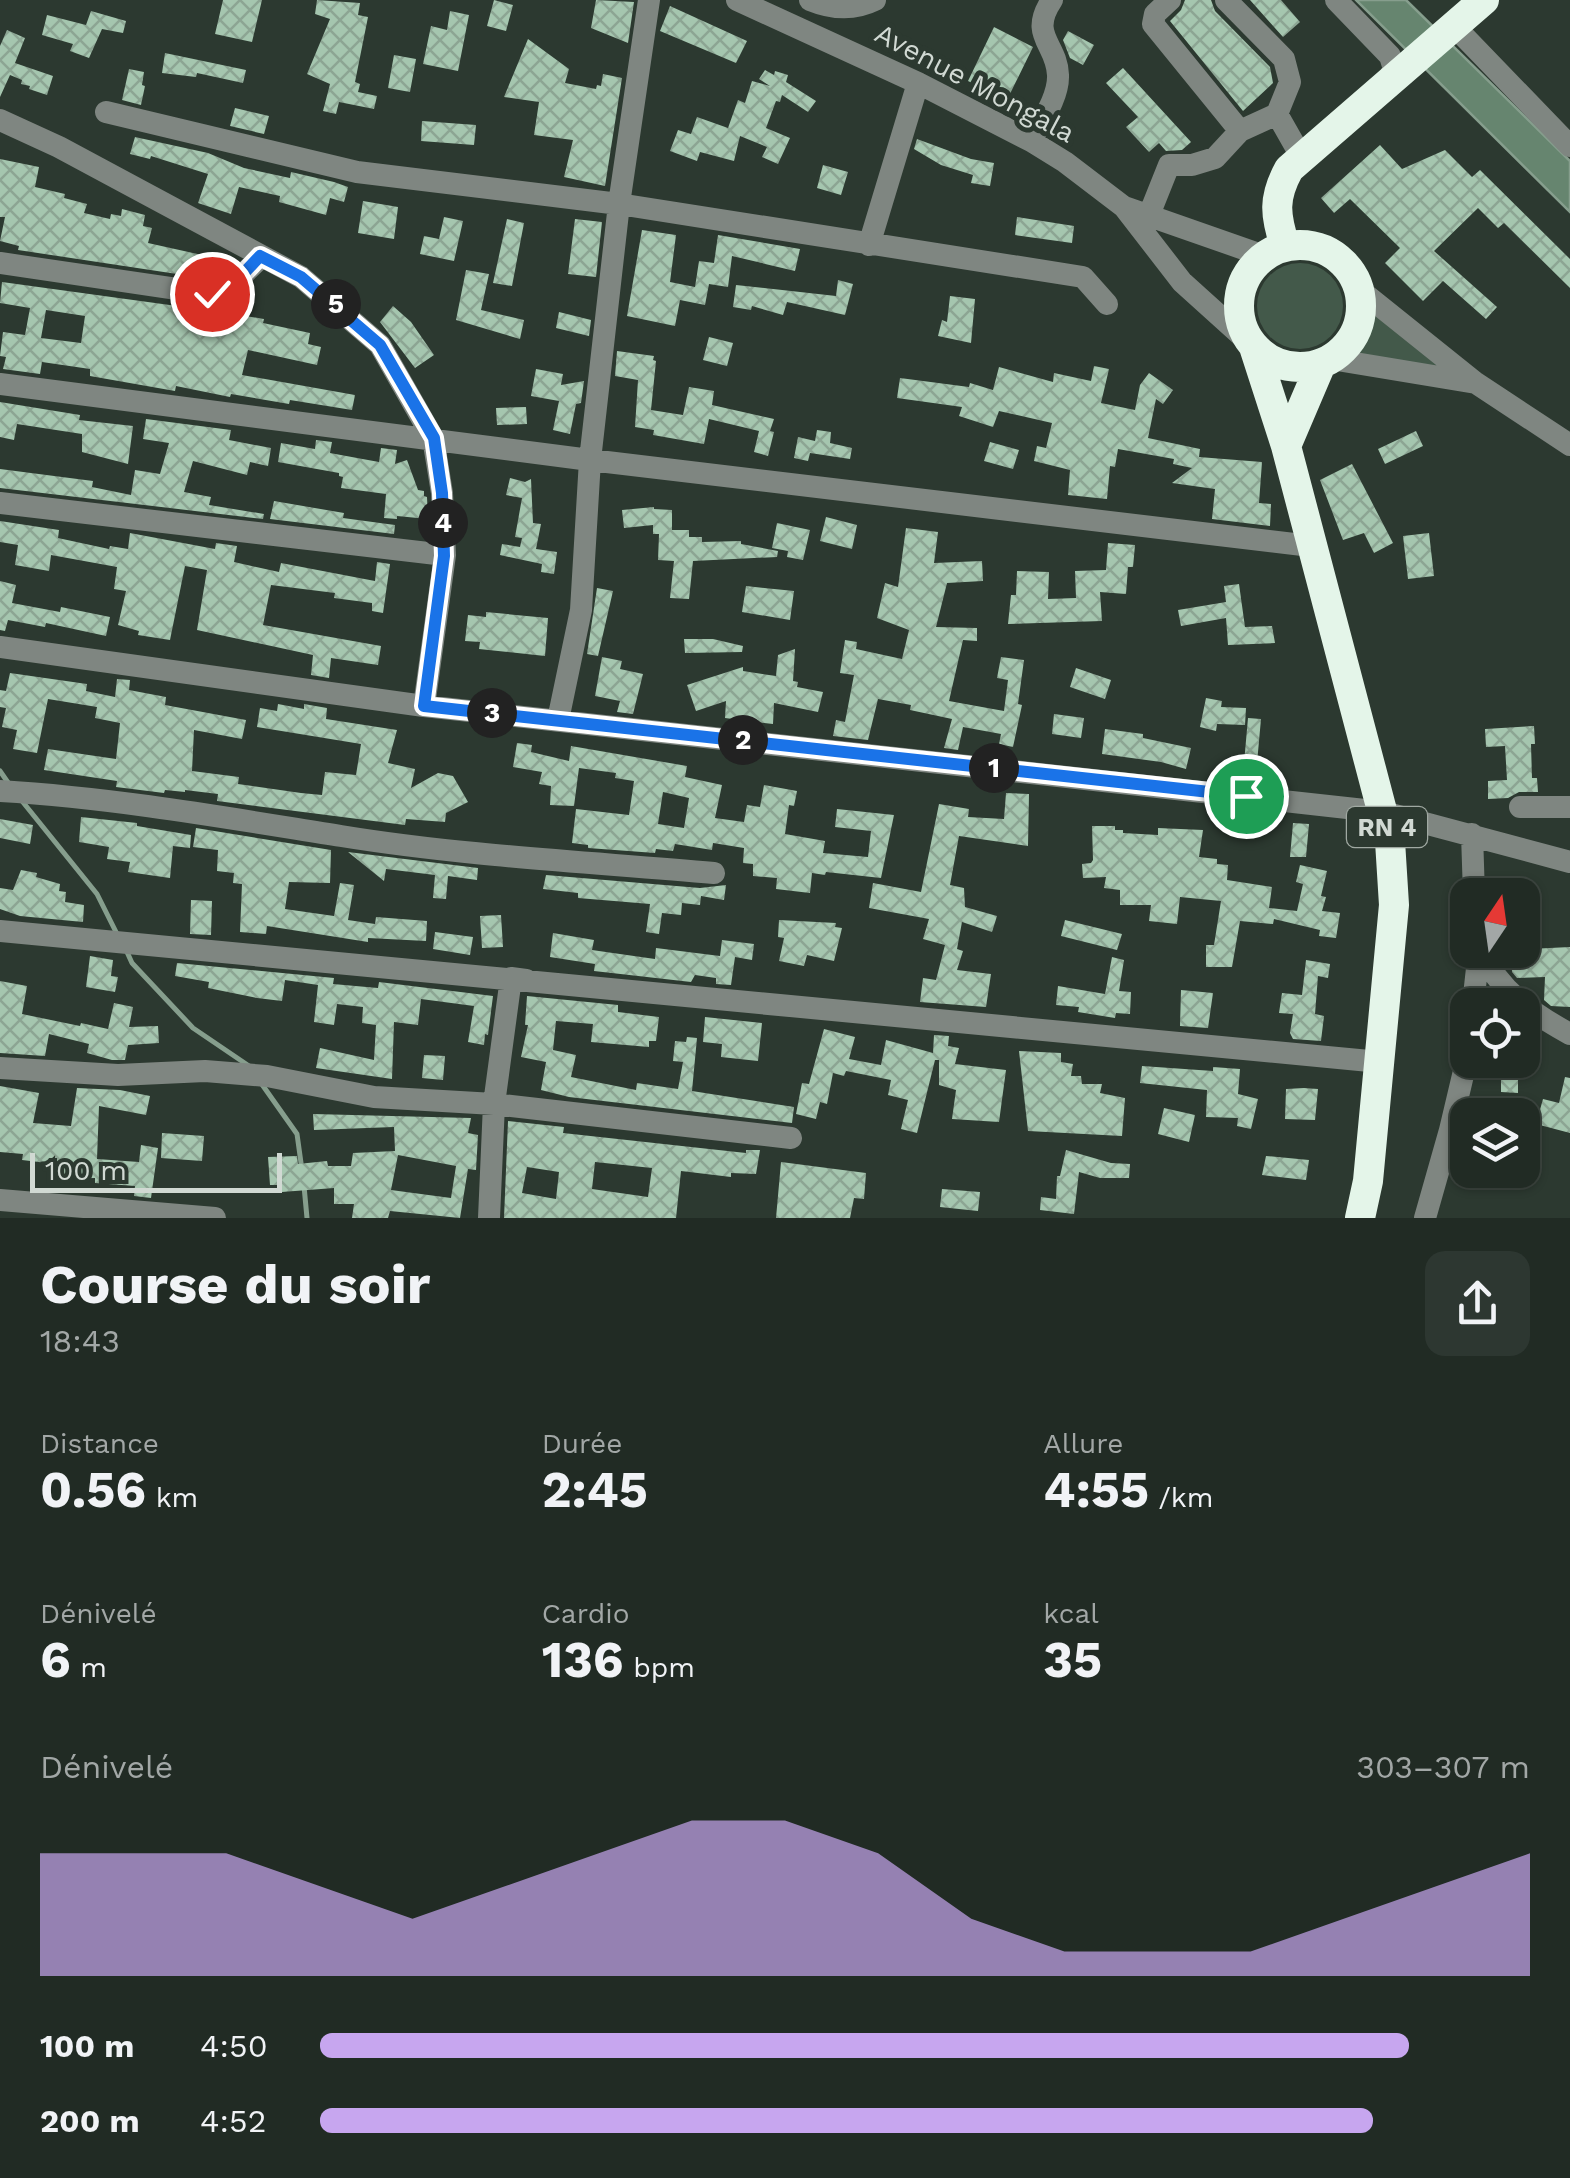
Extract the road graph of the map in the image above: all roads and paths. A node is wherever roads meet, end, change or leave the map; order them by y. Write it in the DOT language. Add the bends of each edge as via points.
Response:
graph roads {
  1 [pos="648,0"];
  2 [pos="737,0"];
  3 [pos="810,0"];
  4 [pos="875,0"];
  5 [pos="1052,0"];
  6 [pos="1170,0"];
  7 [pos="1226,0"];
  8 [pos="1336,0"];
  9 [pos="1484,0"];
  10 [pos="1454,26"];
  11 [pos="1391,81"];
  12 [pos="918,83"];
  13 [pos="106,112"];
  14 [pos="1277,114"];
  15 [pos="0,120"];
  16 [pos="1240,131"];
  17 [pos="1031,141"];
  18 [pos="1570,146"];
  19 [pos="1302,158"];
  20 [pos="619,204"];
  21 [pos="1124,207"];
  22 [pos="1148,216"];
  23 [pos="869,245"];
  24 [pos="1275,251"];
  25 [pos="260,256"];
  26 [pos="0,263"];
  27 [pos="1360,290"];
  28 [pos="1107,304"];
  29 [pos="1254,346"];
  30 [pos="1326,361"];
  31 [pos="0,384"];
  32 [pos="1476,384"];
  33 [pos="434,438"];
  34 [pos="1570,445"];
  35 [pos="1286,446"];
  36 [pos="590,460"];
  37 [pos="0,503"];
  38 [pos="1311,546"];
  39 [pos="444,556"];
  40 [pos="0,648"];
  41 [pos="424,706"];
  42 [pos="558,720"];
  43 [pos="0,791"];
  44 [pos="1520,807"];
  45 [pos="1570,807"];
  46 [pos="1383,812"];
  47 [pos="1472,834"];
  48 [pos="1570,862"];
  49 [pos="714,873"];
  50 [pos="1473,878"];
  51 [pos="0,931"];
  52 [pos="1490,968"];
  53 [pos="511,978"];
  54 [pos="1570,1034"];
  55 [pos="1380,1062"];
  56 [pos="0,1068"];
  57 [pos="1462,1078"];
  58 [pos="494,1104"];
  59 [pos="791,1138"];
  60 [pos="0,1200"];
  61 [pos="215,1218"];
  62 [pos="489,1218"];
  63 [pos="1360,1218"];
  64 [pos="1425,1218"];
  1 -- 20 [label="street"];
  2 -- 12 [label="street, Avenue Mongala"];
  3 -- 4 [label="street" via="842,8"];
  5 -- 17 [label="street" via="1042,34 1058,81"];
  6 -- 16 [label="street" via="1153,24"];
  7 -- 14 [label="street" via="1284,59 1290,82"];
  8 -- 11 [label="street" via="1390,56"];
  9 -- 10 [label="highway"];
  10 -- 11 [label="highway"];
  10 -- 18 [label="street"];
  11 -- 19 [label="highway"];
  12 -- 17 [label="street, Avenue Mongala"];
  12 -- 23 [label="street"];
  13 -- 20 [label="street" via="357,172"];
  14 -- 16 [label="street"];
  14 -- 19 [label="street"];
  15 -- 25 [label="street"];
  16 -- 22 [label="street" via="1215,158 1170,164"];
  17 -- 21 [label="street, Avenue Mongala"];
  19 -- 24 [label="highway" via="1277,190"];
  20 -- 23 [label="street"];
  20 -- 36 [label="street"];
  21 -- 22 [label="street"];
  21 -- 29 [label="street" via="1182,282"];
  22 -- 24 [label="street"];
  23 -- 28 [label="street" via="1083,278"];
  24 -- 27 [label="highway" via="1309,245 1331,253"];
  24 -- 29 [label="highway, RN 4" via="1249,271 1240,291 1239,312"];
  25 -- 26 [label="street" via="228,290 212,294"];
  25 -- 33 [label="street" via="301,277 380,345"];
  27 -- 30 [label="highway" via="1357,329"];
  27 -- 32 [label="street"];
  29 -- 30 [label="highway" via="1297,367"];
  29 -- 35 [label="highway, RN 4"];
  30 -- 32 [label="street"];
  30 -- 35 [label="highway"];
  31 -- 33 [label="street"];
  32 -- 34 [label="street"];
  33 -- 36 [label="street"];
  33 -- 39 [label="street"];
  35 -- 38 [label="highway, RN 4"];
  36 -- 38 [label="street"];
  36 -- 42 [label="street" via="581,610"];
  37 -- 39 [label="street"];
  38 -- 46 [label="highway, RN 4"];
  39 -- 41 [label="street"];
  40 -- 41 [label="street"];
  41 -- 42 [label="street"];
  42 -- 46 [label="street"];
  43 -- 49 [label="street" via="465,851"];
  44 -- 45 [label="street"];
  46 -- 47 [label="street"];
  46 -- 55 [label="highway, RN 4" via="1394,906"];
  47 -- 48 [label="street"];
  47 -- 50 [label="street"];
  51 -- 53 [label="street"];
  52 -- 54 [label="street" via="1536,1016"];
  53 -- 55 [label="street"];
  53 -- 58 [label="street"];
  55 -- 63 [label="highway, RN 4"];
  56 -- 58 [label="street" via="118,1075 204,1071 374,1098"];
  57 -- 64 [label="street"];
  58 -- 59 [label="street"];
  58 -- 62 [label="street"];
  60 -- 61 [label="street"];
}
